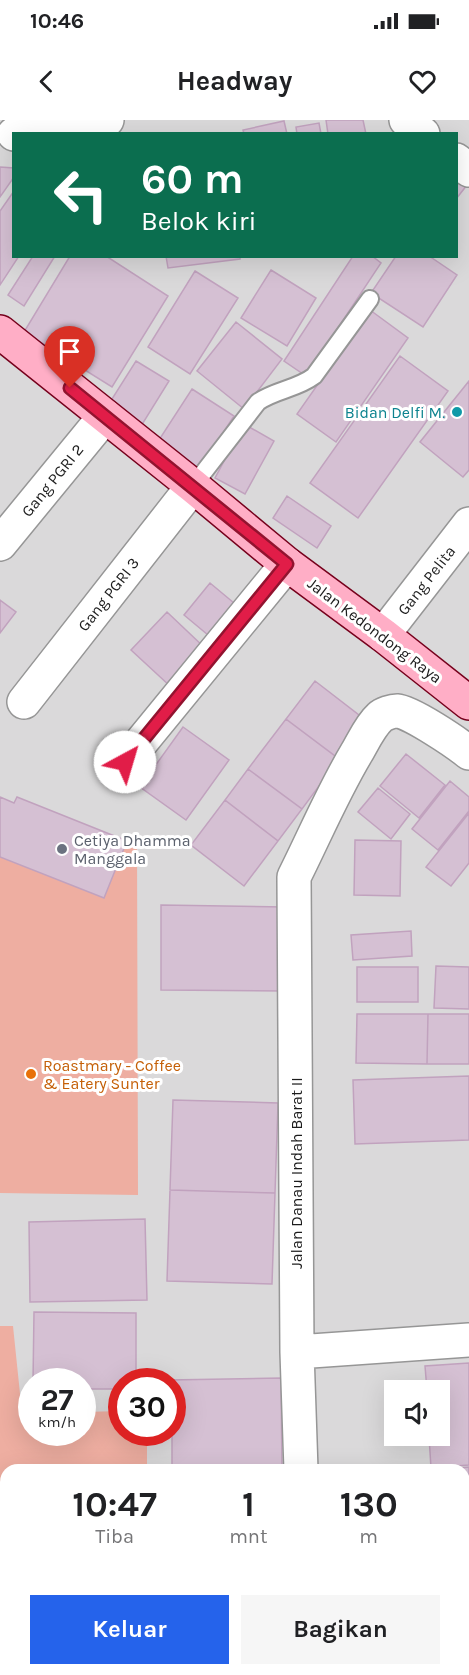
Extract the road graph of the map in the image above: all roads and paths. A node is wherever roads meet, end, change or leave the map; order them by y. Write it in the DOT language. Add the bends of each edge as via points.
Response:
graph roads {
  1 [pos="107,120"];
  2 [pos="406,120"];
  3 [pos="27,132"];
  4 [pos="421,132"];
  5 [pos="370,299"];
  6 [pos="0,333"];
  7 [pos="105,416"];
  8 [pos="193,486"];
  9 [pos="469,524"];
  10 [pos="0,544"];
  11 [pos="287,564"];
  12 [pos="383,635"];
  13 [pos="24,702"];
  14 [pos="469,703"];
  15 [pos="469,753"];
  16 [pos="125,762"];
  17 [pos="469,1340"];
  18 [pos="297,1352"];
  19 [pos="301,1464"];
  1 -- 3 [label="street"];
  2 -- 4 [label="street"];
  5 -- 8 [label="lane" via="314,376 258,402"];
  6 -- 7 [label="street, Jalan Kedondong Raya"];
  7 -- 8 [label="street, Jalan Kedondong Raya"];
  7 -- 10 [label="street, Gang PGRI 2"];
  8 -- 11 [label="street, Jalan Kedondong Raya"];
  8 -- 13 [label="street, Gang PGRI 3"];
  9 -- 12 [label="street, Gang Pelita"];
  11 -- 12 [label="street, Jalan Kedondong Raya"];
  11 -- 16 [label="street"];
  12 -- 14 [label="street, Jalan Kedondong Raya"];
  15 -- 18 [label="street, Jalan Danau Indah Barat II" via="404,713 397,711 380,717 333,794 294,877"];
  17 -- 18 [label="street"];
  18 -- 19 [label="street, Jalan Danau Indah Barat II"];
}
